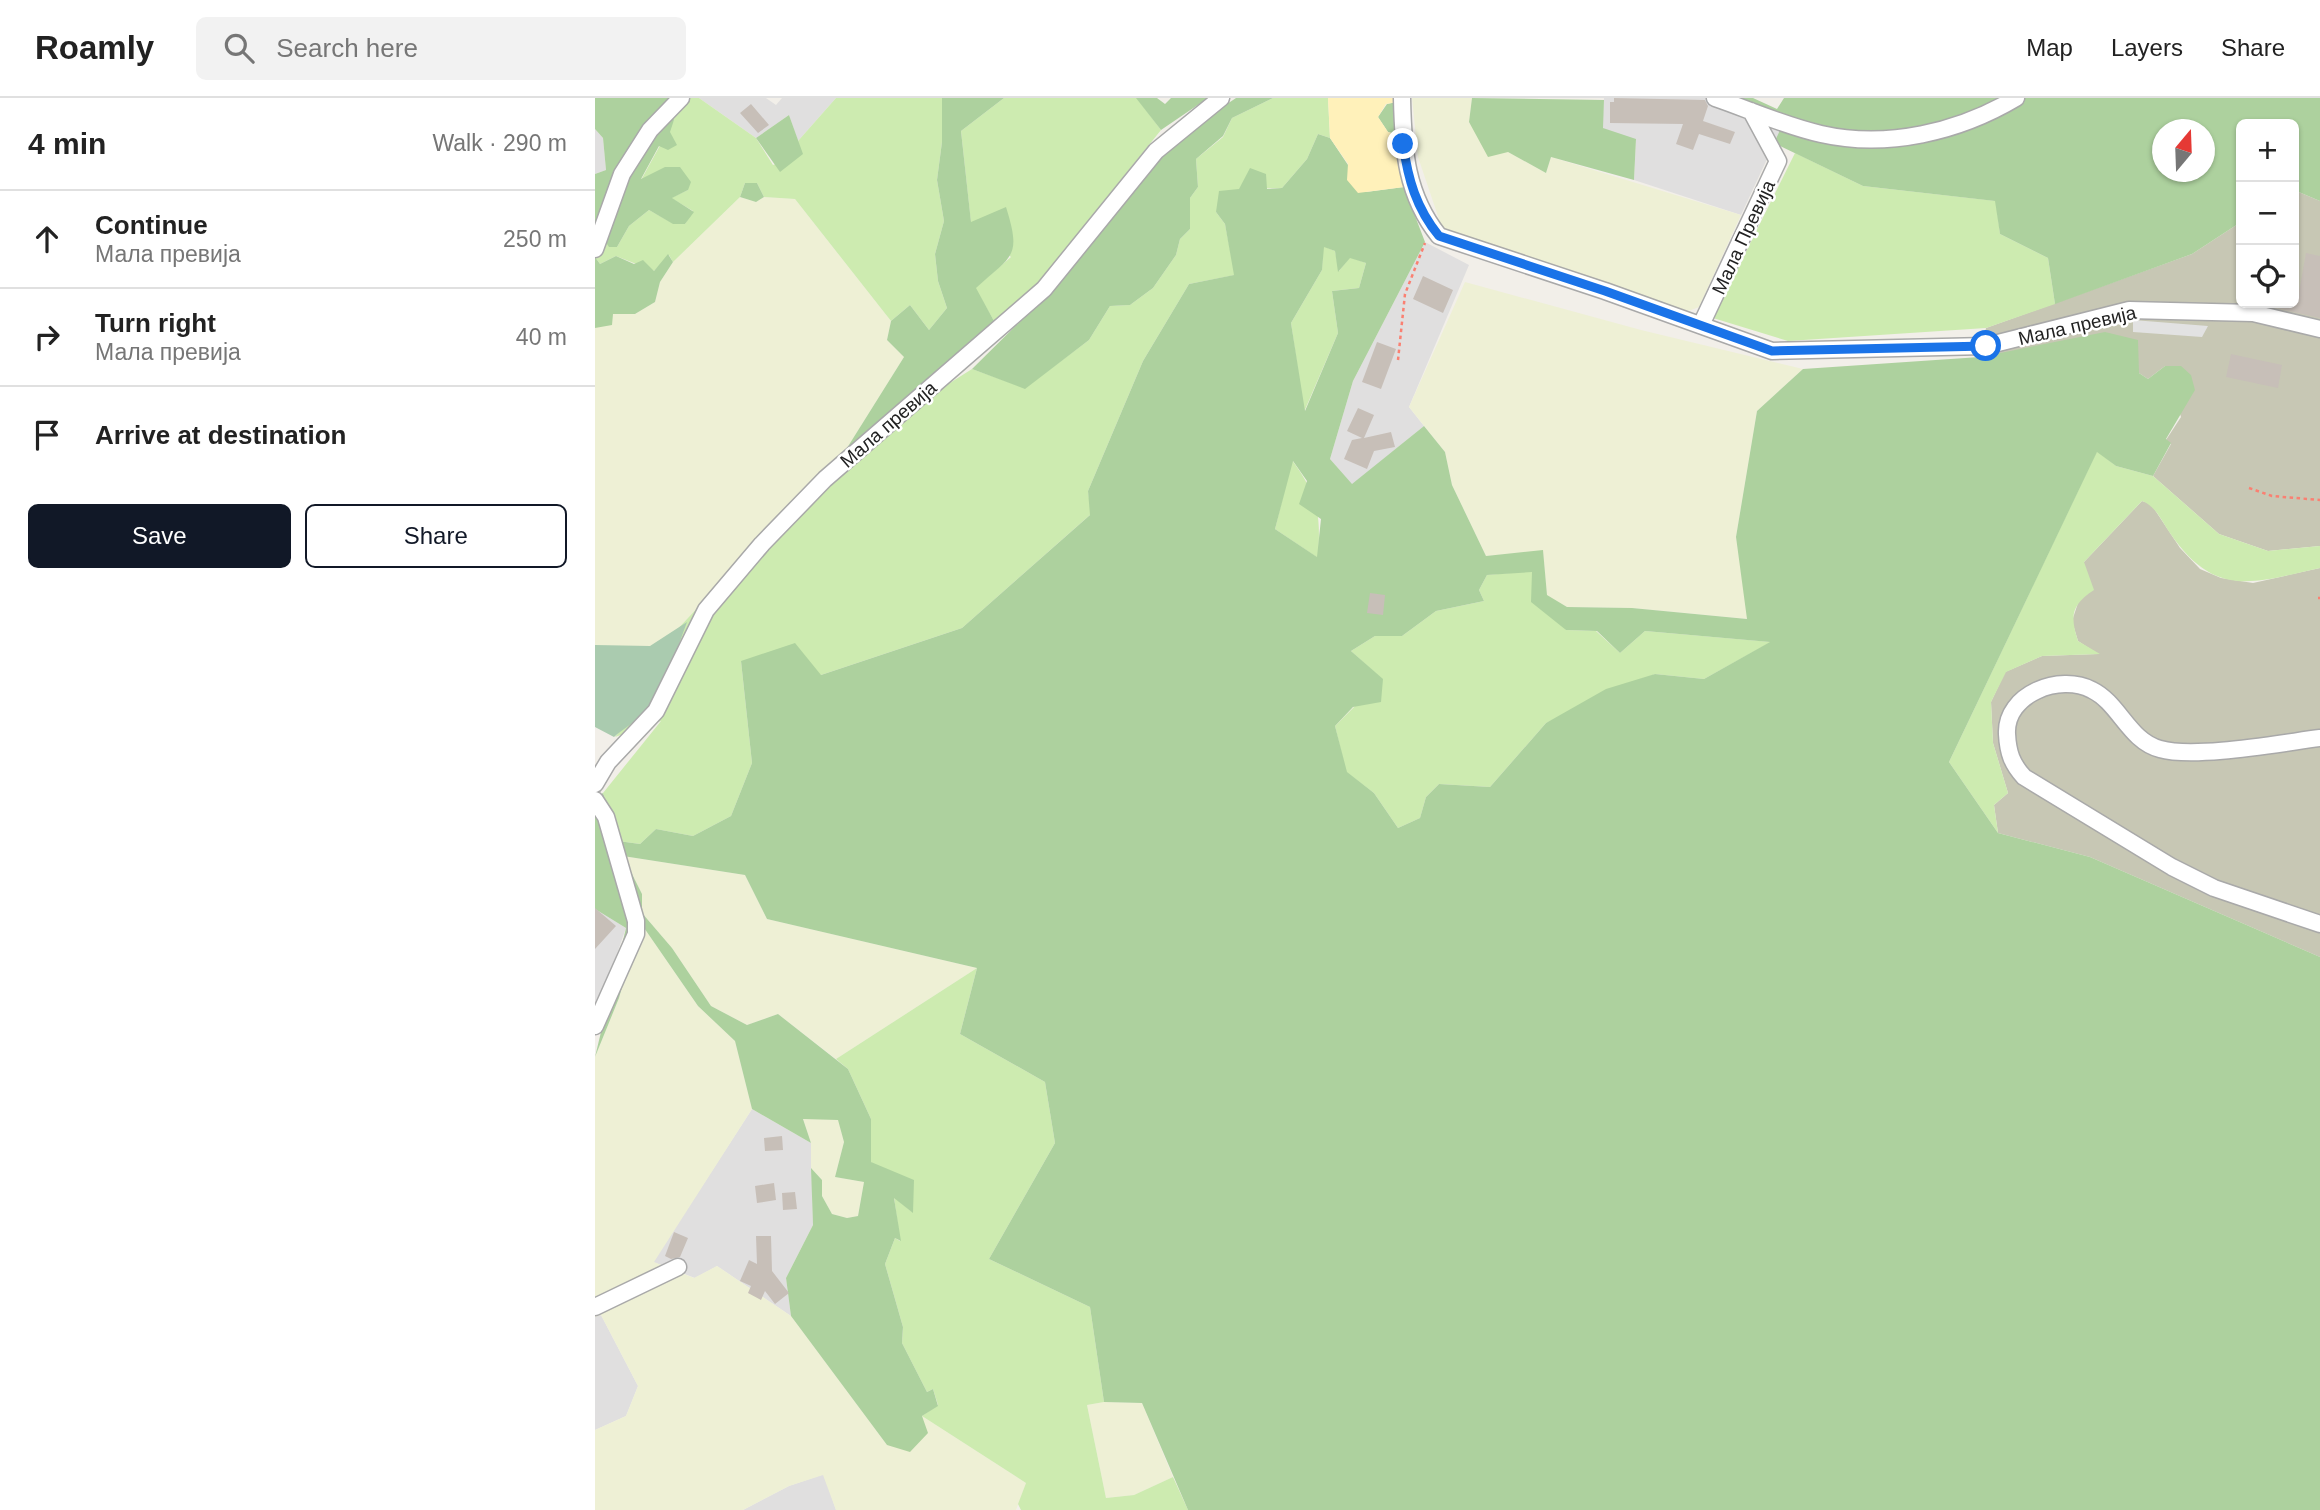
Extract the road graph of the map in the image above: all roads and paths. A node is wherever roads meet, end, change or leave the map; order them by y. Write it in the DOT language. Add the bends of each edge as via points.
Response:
graph roads {
  1 [pos="681,98"];
  2 [pos="1221,98"];
  3 [pos="1402,98"];
  4 [pos="1715,98"];
  5 [pos="2016,98"];
  6 [pos="1751,111"];
  7 [pos="1432,227"];
  8 [pos="595,249"];
  9 [pos="1701,326"];
  10 [pos="2320,329"];
  11 [pos="1398,360"];
  12 [pos="2249,488"];
  13 [pos="2320,500"];
  14 [pos="2320,738"];
  15 [pos="595,785"];
  16 [pos="595,800"];
  17 [pos="2320,924"];
  18 [pos="595,1026"];
  19 [pos="678,1267"];
  20 [pos="595,1307"];
  1 -- 8 [label="street" via="650,130 622,174"];
  2 -- 15 [label="street, Мала превија" via="1156,151 1044,289 825,478 762,544 706,610 656,711 615,755"];
  3 -- 7 [label="street" via="1409,181"];
  4 -- 6 [label="street"];
  5 -- 6 [label="street" via="1955,126 1876,140 1818,134"];
  6 -- 9 [label="street, Мала Превија" via="1778,161"];
  7 -- 9 [label="street, Мала превија" via="1439,236"];
  7 -- 11 [label="path" via="1405,294"];
  9 -- 10 [label="street, Мала превија" via="1772,351 1804,353 1986,346 2129,310 2253,313"];
  12 -- 13 [label="path" via="2272,496"];
  14 -- 17 [label="street" via="2189,752 2159,749 2130,729 2109,702 2074,684 2048,686 2026,696 2007,729 2013,765 2024,777 2214,888"];
  16 -- 18 [label="street" via="606,817 636,921 636,934"];
  19 -- 20 [label="street"];
}
